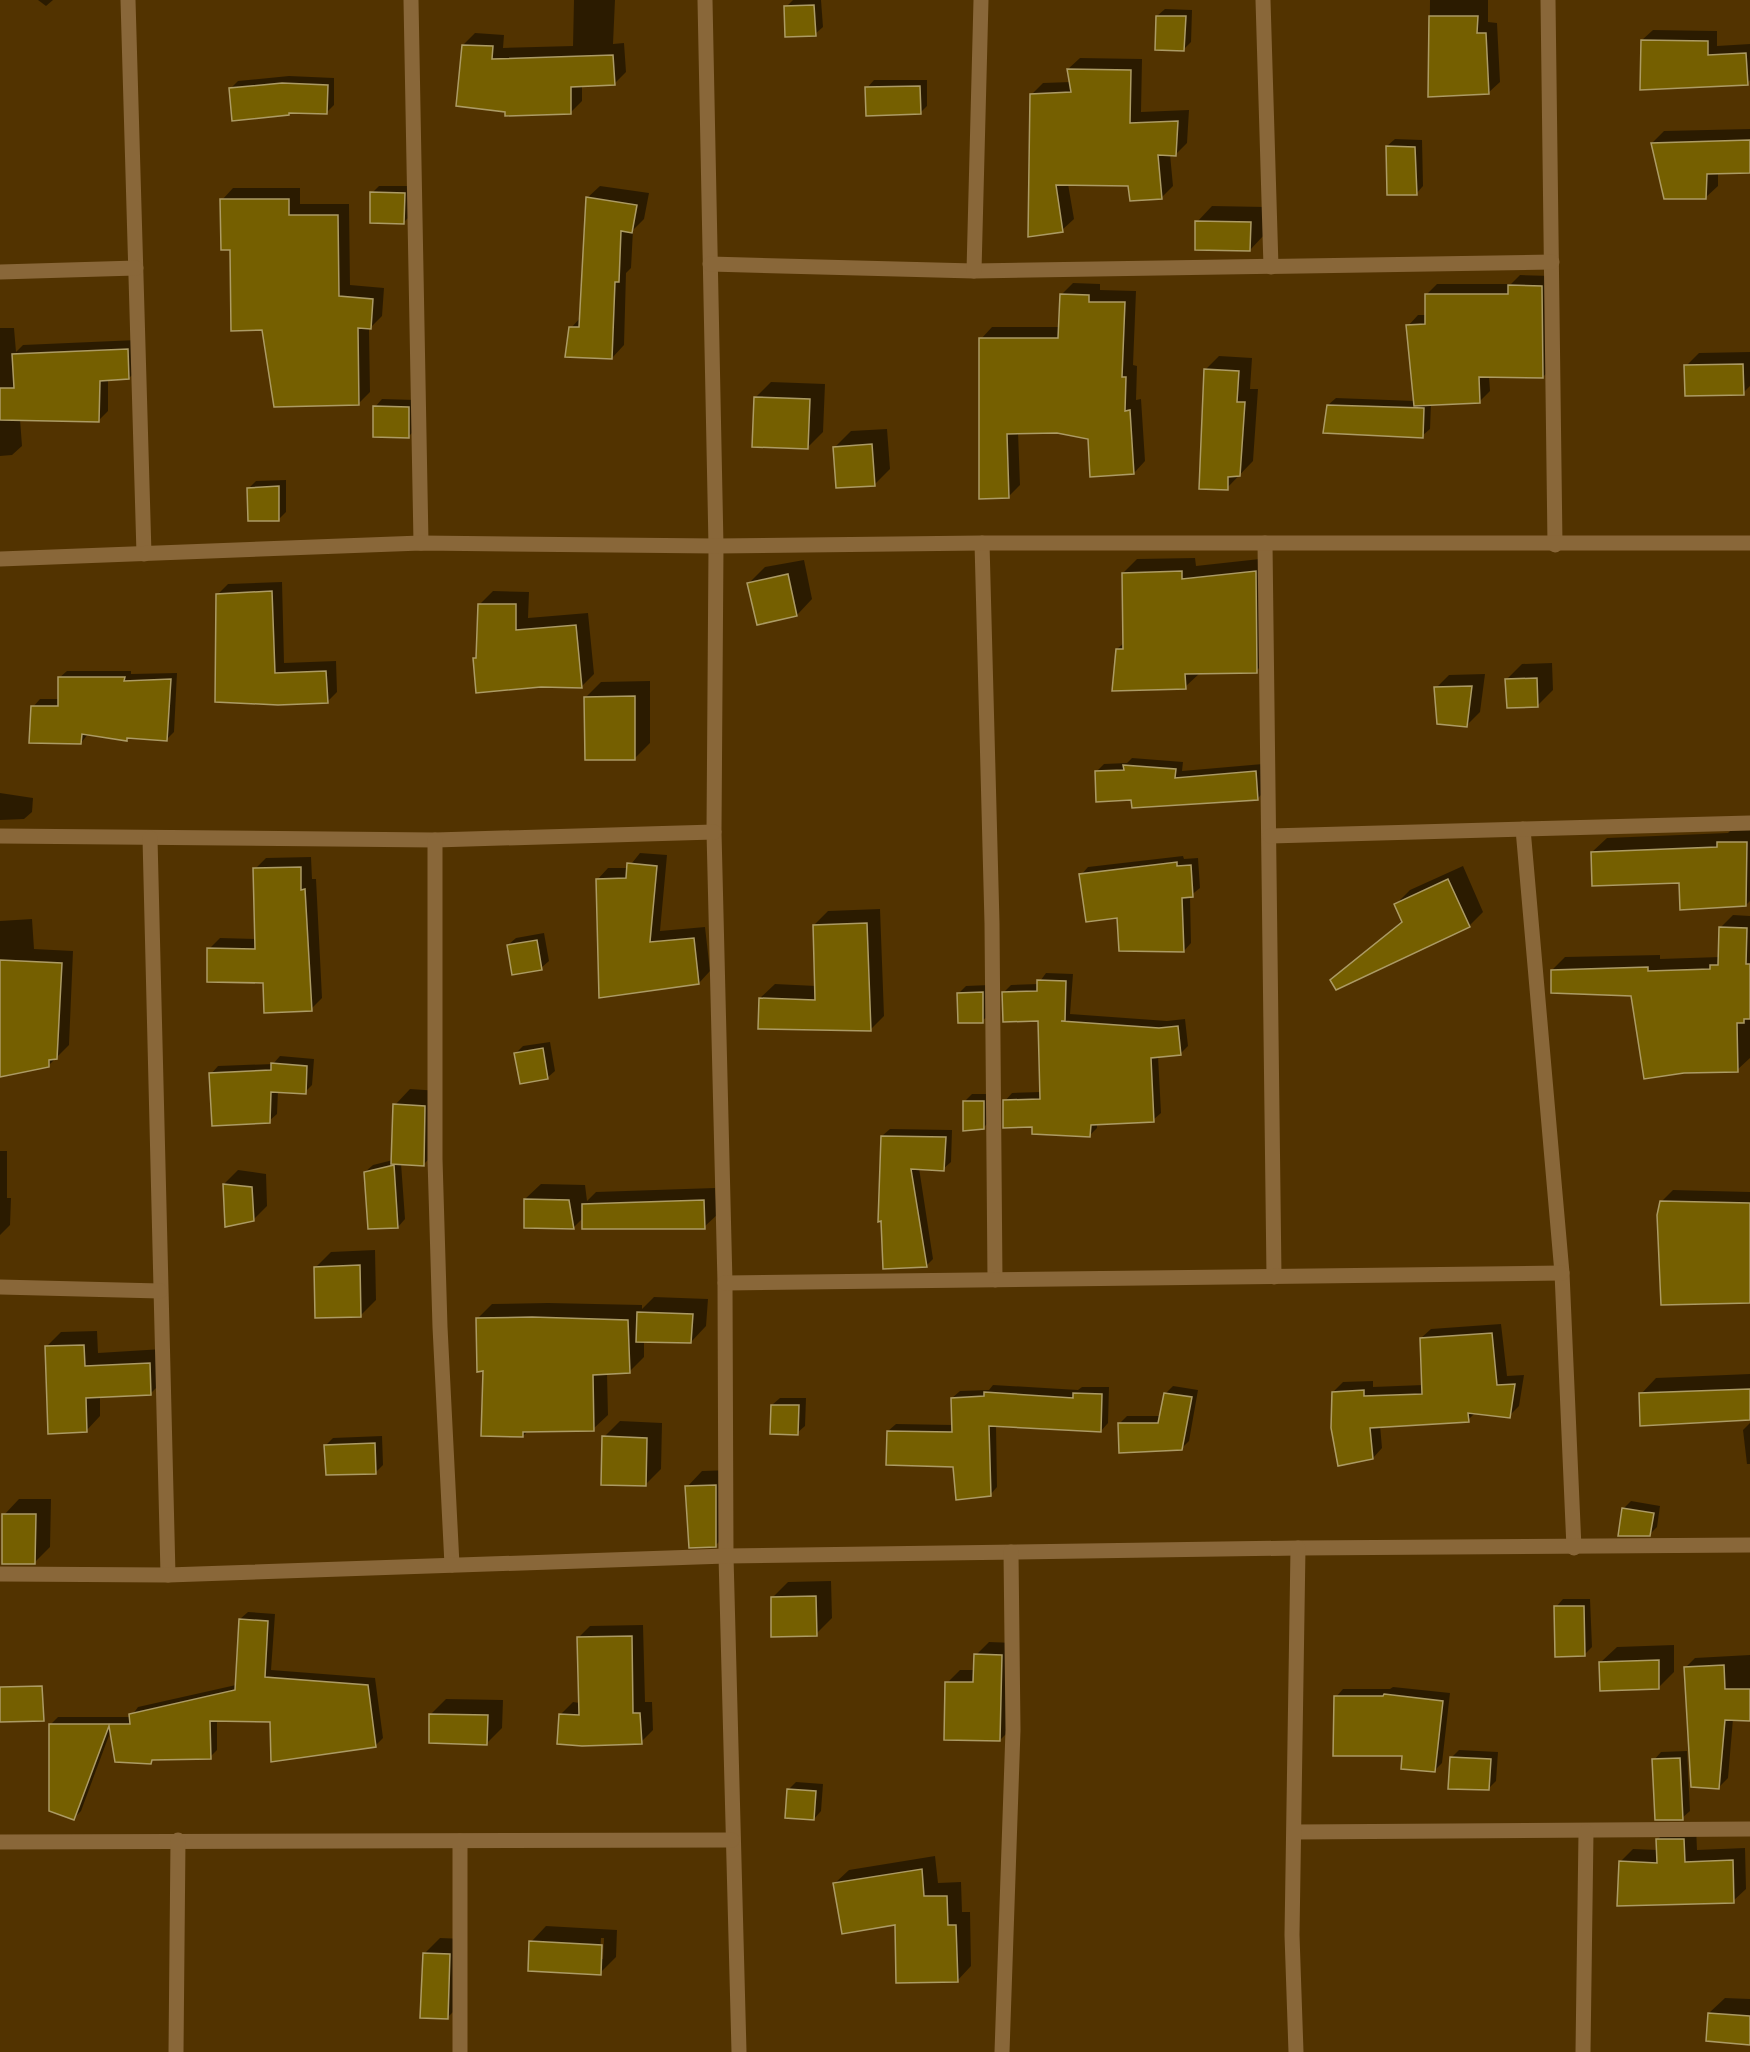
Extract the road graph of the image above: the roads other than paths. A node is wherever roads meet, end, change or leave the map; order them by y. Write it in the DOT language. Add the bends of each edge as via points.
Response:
graph roads {
  1 [pos="128,0"];
  2 [pos="411,0"];
  3 [pos="705,0"];
  4 [pos="981,0"];
  5 [pos="1263,0"];
  6 [pos="1548,0"];
  7 [pos="1552,262"];
  8 [pos="710,264"];
  9 [pos="1271,267"];
  10 [pos="136,268"];
  11 [pos="974,271"];
  12 [pos="0,272"];
  13 [pos="421,543"];
  14 [pos="982,543"];
  15 [pos="1265,543"];
  16 [pos="1750,543"];
  17 [pos="1555,544"];
  18 [pos="716,546"];
  19 [pos="144,554"];
  20 [pos="0,559"];
  21 [pos="1750,823"];
  22 [pos="1523,829"];
  23 [pos="714,832"];
  24 [pos="0,836"];
  25 [pos="1270,836"];
  26 [pos="150,838"];
  27 [pos="435,840"];
  28 [pos="1562,1273"];
  29 [pos="1274,1277"];
  30 [pos="995,1280"];
  31 [pos="725,1283"];
  32 [pos="0,1287"];
  33 [pos="160,1291"];
  34 [pos="1750,1545"];
  35 [pos="1298,1548"];
  36 [pos="1574,1548"];
  37 [pos="1011,1552"];
  38 [pos="726,1556"];
  39 [pos="452,1565"];
  40 [pos="0,1574"];
  41 [pos="168,1575"];
  42 [pos="1750,1829"];
  43 [pos="1295,1832"];
  44 [pos="1586,1832"];
  45 [pos="178,1840"];
  46 [pos="732,1840"];
  47 [pos="460,1841"];
  48 [pos="0,1842"];
  49 [pos="176,2052"];
  50 [pos="460,2052"];
  51 [pos="739,2052"];
  52 [pos="1002,2052"];
  53 [pos="1296,2052"];
  54 [pos="1583,2052"];
  1 -- 10 [label="street"];
  2 -- 13 [label="street"];
  3 -- 8 [label="street"];
  4 -- 11 [label="street"];
  5 -- 9 [label="street"];
  6 -- 7 [label="street"];
  7 -- 9 [label="street"];
  7 -- 17 [label="street"];
  8 -- 11 [label="street"];
  8 -- 18 [label="street"];
  9 -- 11 [label="street"];
  10 -- 12 [label="street"];
  10 -- 19 [label="street"];
  13 -- 18 [label="street"];
  13 -- 19 [label="street"];
  14 -- 15 [label="street"];
  14 -- 18 [label="street"];
  14 -- 30 [label="street" via="992,923"];
  15 -- 17 [label="street"];
  15 -- 25 [label="street"];
  16 -- 17 [label="street"];
  18 -- 23 [label="street"];
  19 -- 20 [label="street"];
  21 -- 22 [label="street"];
  22 -- 25 [label="street"];
  22 -- 28 [label="street"];
  23 -- 27 [label="street"];
  23 -- 31 [label="street"];
  24 -- 26 [label="street"];
  25 -- 29 [label="street"];
  26 -- 27 [label="street"];
  26 -- 33 [label="street"];
  27 -- 39 [label="street" via="435,1159"];
  28 -- 29 [label="street"];
  28 -- 36 [label="street"];
  29 -- 30 [label="street"];
  30 -- 31 [label="street"];
  31 -- 38 [label="street"];
  32 -- 33 [label="street"];
  33 -- 41 [label="street"];
  34 -- 36 [label="street"];
  35 -- 36 [label="street"];
  35 -- 37 [label="street"];
  35 -- 43 [label="street"];
  37 -- 38 [label="street"];
  37 -- 52 [label="street" via="1013,1730"];
  38 -- 39 [label="street"];
  38 -- 46 [label="street"];
  39 -- 41 [label="street"];
  40 -- 41 [label="street"];
  42 -- 44 [label="street"];
  43 -- 44 [label="street"];
  43 -- 53 [label="street" via="1292,1935"];
  44 -- 54 [label="street"];
  45 -- 47 [label="street"];
  45 -- 48 [label="street"];
  45 -- 49 [label="street"];
  46 -- 47 [label="street"];
  46 -- 51 [label="street"];
  47 -- 50 [label="street"];
}
